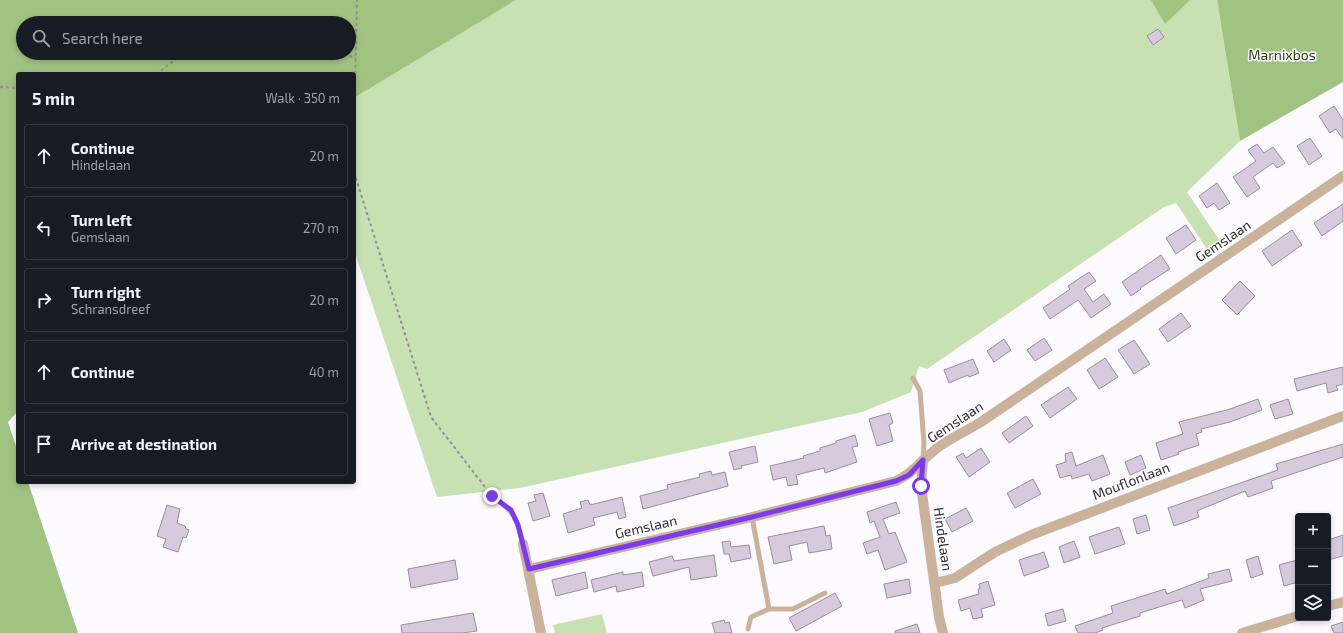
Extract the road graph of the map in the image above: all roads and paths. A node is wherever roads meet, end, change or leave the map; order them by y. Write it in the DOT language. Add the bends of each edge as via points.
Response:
graph roads {
  1 [pos="357,0"];
  2 [pos="356,59"];
  3 [pos="175,60"];
  4 [pos="356,60"];
  5 [pos="159,72"];
  6 [pos="356,72"];
  7 [pos="0,87"];
  8 [pos="16,88"];
  9 [pos="1343,176"];
  10 [pos="356,178"];
  11 [pos="913,378"];
  12 [pos="1343,416"];
  13 [pos="923,460"];
  14 [pos="492,496"];
  15 [pos="752,517"];
  16 [pos="524,544"];
  17 [pos="529,569"];
  18 [pos="935,582"];
  19 [pos="825,593"];
  20 [pos="1343,602"];
  21 [pos="1331,605"];
  22 [pos="769,609"];
  23 [pos="1295,617"];
  24 [pos="748,629"];
  25 [pos="541,633"];
  26 [pos="943,633"];
  27 [pos="1242,633"];
  1 -- 2 [label="path"];
  3 -- 5 [label="path"];
  4 -- 6 [label="path"];
  7 -- 8 [label="path"];
  9 -- 13 [label="street, Gemslaan" via="981,422 940,446"];
  10 -- 14 [label="path" via="431,417"];
  11 -- 13 [label="lane, Hindelaan" via="920,391"];
  12 -- 18 [label="street, Mouflonlaan" via="1031,535 995,552 956,578"];
  13 -- 15 [label="street, Gemslaan" via="909,475 896,481"];
  13 -- 18 [label="street, Hindelaan" via="921,486"];
  14 -- 16 [label="lane" via="511,510"];
  15 -- 17 [label="street, Gemslaan"];
  15 -- 22 [label="lane"];
  16 -- 17 [label="street"];
  17 -- 25 [label="street"];
  18 -- 26 [label="street, Hindelaan"];
  19 -- 22 [label="lane" via="793,609"];
  20 -- 21 [label="street"];
  22 -- 24 [label="lane" via="751,617"];
  23 -- 27 [label="street"];
}
